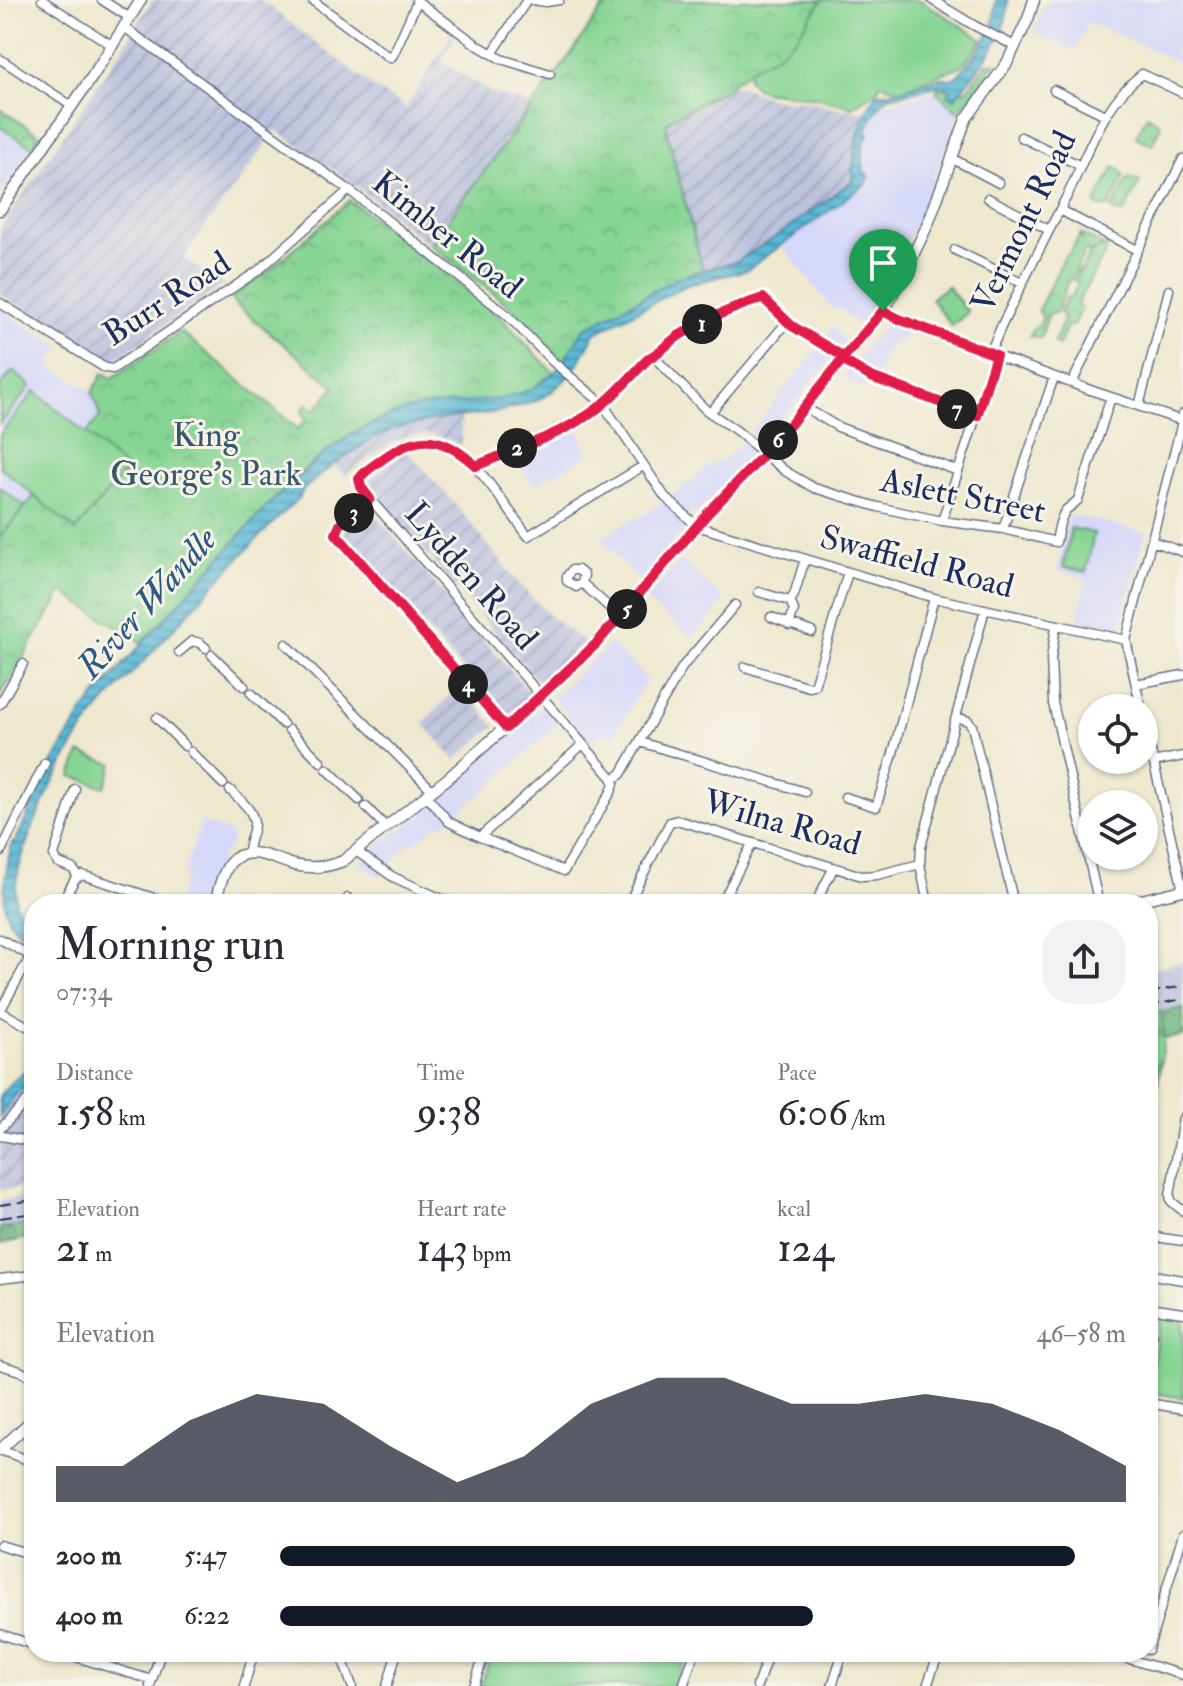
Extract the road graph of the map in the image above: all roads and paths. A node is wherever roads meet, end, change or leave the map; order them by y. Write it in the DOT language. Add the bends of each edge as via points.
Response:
graph roads {
  1 [pos="42,0"];
  2 [pos="102,0"];
  3 [pos="141,0"];
  4 [pos="529,0"];
  5 [pos="559,0"];
  6 [pos="932,0"];
  7 [pos="1034,0"];
  8 [pos="316,1"];
  9 [pos="416,1"];
  10 [pos="127,22"];
  11 [pos="113,46"];
  12 [pos="1015,46"];
  13 [pos="492,54"];
  14 [pos="0,59"];
  15 [pos="550,74"];
  16 [pos="1054,90"];
  17 [pos="1183,93"];
  18 [pos="72,106"];
  19 [pos="1105,115"];
  20 [pos="1021,137"];
  21 [pos="953,159"];
  22 [pos="1183,159"];
  23 [pos="1081,166"];
  24 [pos="999,183"];
  25 [pos="349,190"];
  26 [pos="988,198"];
  27 [pos="0,210"];
  28 [pos="1060,210"];
  29 [pos="1049,230"];
  30 [pos="955,250"];
  31 [pos="1137,250"];
  32 [pos="1022,283"];
  33 [pos="1169,290"];
  34 [pos="0,303"];
  35 [pos="883,311"];
  36 [pos="787,322"];
  37 [pos="993,354"];
  38 [pos="654,357"];
  39 [pos="843,359"];
  40 [pos="1054,377"];
  41 [pos="1072,383"];
  42 [pos="1111,397"];
  43 [pos="603,404"];
  44 [pos="1139,406"];
  45 [pos="804,407"];
  46 [pos="710,413"];
  47 [pos="977,416"];
  48 [pos="1183,419"];
  49 [pos="765,455"];
  50 [pos="476,466"];
  51 [pos="643,466"];
  52 [pos="958,471"];
  53 [pos="370,499"];
  54 [pos="942,521"];
  55 [pos="697,526"];
  56 [pos="1003,529"];
  57 [pos="1152,541"];
  58 [pos="1183,552"];
  59 [pos="805,559"];
  60 [pos="848,572"];
  61 [pos="582,583"];
  62 [pos="759,592"];
  63 [pos="934,598"];
  64 [pos="790,601"];
  65 [pos="735,605"];
  66 [pos="985,609"];
  67 [pos="620,617"];
  68 [pos="771,617"];
  69 [pos="789,625"];
  70 [pos="1056,626"];
  71 [pos="812,632"];
  72 [pos="1126,640"];
  73 [pos="286,644"];
  74 [pos="179,652"];
  75 [pos="23,664"];
  76 [pos="745,667"];
  77 [pos="1183,675"];
  78 [pos="1136,684"];
  79 [pos="1138,694"];
  80 [pos="541,696"];
  81 [pos="0,704"];
  82 [pos="957,717"];
  83 [pos="157,718"];
  84 [pos="506,728"];
  85 [pos="640,742"];
  86 [pos="583,744"];
  87 [pos="1183,756"];
  88 [pos="1158,757"];
  89 [pos="45,763"];
  90 [pos="1154,774"];
  91 [pos="613,779"];
  92 [pos="75,789"];
  93 [pos="805,792"];
  94 [pos="429,793"];
  95 [pos="845,797"];
  96 [pos="385,826"];
  97 [pos="480,837"];
  98 [pos="752,844"];
  99 [pos="356,851"];
  100 [pos="0,853"];
  101 [pos="248,853"];
  102 [pos="920,864"];
  103 [pos="833,869"];
  104 [pos="78,876"];
  105 [pos="1183,890"];
  106 [pos="67,894"];
  107 [pos="142,894"];
  108 [pos="218,894"];
  109 [pos="431,894"];
  110 [pos="633,894"];
  111 [pos="726,894"];
  112 [pos="820,894"];
  113 [pos="926,894"];
  114 [pos="1012,894"];
  115 [pos="1097,894"];
  116 [pos="1158,896"];
  117 [pos="0,939"];
  118 [pos="24,949"];
  119 [pos="24,969"];
  120 [pos="0,1011"];
  121 [pos="24,1024"];
  122 [pos="24,1105"];
  123 [pos="1183,1118"];
  124 [pos="0,1131"];
  125 [pos="24,1140"];
  126 [pos="1183,1211"];
  127 [pos="1158,1237"];
  128 [pos="1183,1241"];
  129 [pos="24,1276"];
  130 [pos="1158,1276"];
  131 [pos="0,1279"];
  132 [pos="1183,1280"];
  133 [pos="1158,1309"];
  134 [pos="1183,1313"];
  135 [pos="0,1365"];
  136 [pos="24,1373"];
  137 [pos="1158,1405"];
  138 [pos="1183,1409"];
  139 [pos="24,1426"];
  140 [pos="3,1444"];
  141 [pos="24,1459"];
  142 [pos="1183,1534"];
  143 [pos="0,1545"];
  144 [pos="24,1552"];
  145 [pos="1172,1569"];
  146 [pos="1183,1572"];
  147 [pos="1158,1617"];
  148 [pos="0,1634"];
  149 [pos="24,1642"];
  150 [pos="89,1662"];
  151 [pos="158,1662"];
  152 [pos="251,1662"];
  153 [pos="344,1662"];
  154 [pos="394,1662"];
  155 [pos="482,1662"];
  156 [pos="691,1662"];
  157 [pos="765,1662"];
  158 [pos="840,1662"];
  159 [pos="935,1662"];
  160 [pos="1138,1662"];
  161 [pos="1144,1664"];
  162 [pos="1183,1675"];
  163 [pos="151,1683"];
  164 [pos="244,1686"];
  165 [pos="352,1686"];
  166 [pos="387,1686"];
  167 [pos="474,1686"];
  168 [pos="683,1686"];
  169 [pos="757,1686"];
  170 [pos="832,1686"];
  171 [pos="927,1686"];
  1 -- 11 [label="street"];
  2 -- 10 [label="street, Kimber Road"];
  3 -- 10 [label="main road"];
  4 -- 5 [label="street"];
  4 -- 13 [label="street"];
  6 -- 12 [label="street"];
  7 -- 12 [label="main road"];
  8 -- 9 [label="street" via="390,58"];
  9 -- 13 [label="street"];
  10 -- 11 [label="main road"];
  10 -- 25 [label="street, Kimber Road"];
  11 -- 18 [label="main road"];
  12 -- 21 [label="main road" via="966,119"];
  13 -- 15 [label="street"];
  14 -- 18 [label="street"];
  16 -- 19 [label="street"];
  17 -- 19 [label="street, Vermont Road" via="1142,74"];
  18 -- 27 [label="main road"];
  19 -- 23 [label="street, Vermont Road"];
  20 -- 23 [label="street"];
  21 -- 24 [label="street"];
  21 -- 35 [label="main road" via="928,224"];
  22 -- 31 [label="street"];
  23 -- 28 [label="street, Vermont Road"];
  25 -- 34 [label="street, Burr Road" via="259,270 111,370"];
  25 -- 43 [label="street, Kimber Road" via="489,299"];
  26 -- 29 [label="street"];
  28 -- 29 [label="street, Vermont Road"];
  28 -- 31 [label="street"];
  29 -- 32 [label="street, Vermont Road"];
  30 -- 32 [label="street"];
  31 -- 41 [label="street"];
  32 -- 37 [label="street, Vermont Road"];
  33 -- 44 [label="street"];
  35 -- 37 [label="street"];
  35 -- 39 [label="main road"];
  36 -- 38 [label="street" via="761,298 681,334"];
  36 -- 39 [label="street"];
  36 -- 46 [label="street"];
  37 -- 40 [label="street"];
  37 -- 47 [label="street, Vermont Road"];
  38 -- 43 [label="street"];
  38 -- 46 [label="street, Aslett Street"];
  39 -- 45 [label="main road"];
  39 -- 47 [label="street" via="871,377"];
  40 -- 41 [label="street"];
  40 -- 56 [label="street"];
  41 -- 42 [label="street"];
  42 -- 44 [label="street"];
  42 -- 56 [label="street, Aslett Street" via="1078,500 1066,509 1056,542"];
  43 -- 50 [label="street" via="573,424"];
  43 -- 51 [label="street, Kimber Road"];
  44 -- 48 [label="street"];
  45 -- 49 [label="main road"];
  45 -- 52 [label="street" via="838,427"];
  46 -- 49 [label="street, Aslett Street"];
  47 -- 52 [label="street, Vermont Road"];
  48 -- 57 [label="street"];
  49 -- 54 [label="street, Aslett Street" via="814,488"];
  49 -- 55 [label="main road"];
  50 -- 51 [label="street" via="528,536"];
  50 -- 53 [label="street, Lydden Road" via="451,446 431,441 407,444 363,473 361,487"];
  51 -- 55 [label="street, Kimber Road" via="667,500"];
  52 -- 54 [label="street, Vermont Road"];
  53 -- 80 [label="street, Lydden Road"];
  53 -- 84 [label="street" via="336,534"];
  54 -- 56 [label="street, Aslett Street"];
  55 -- 59 [label="street, Swaffield Road"];
  55 -- 67 [label="main road"];
  57 -- 58 [label="street"];
  57 -- 72 [label="street"];
  59 -- 60 [label="street, Swaffield Road"];
  59 -- 64 [label="street"];
  60 -- 63 [label="street, Swaffield Road"];
  60 -- 76 [label="street" via="814,686"];
  61 -- 67 [label="street"];
  62 -- 64 [label="street"];
  63 -- 66 [label="street, Swaffield Road"];
  63 -- 95 [label="street" via="876,807"];
  64 -- 69 [label="street" via="794,610"];
  65 -- 85 [label="street" via="683,666"];
  66 -- 70 [label="street, Swaffield Road"];
  66 -- 82 [label="street"];
  67 -- 80 [label="main road"];
  68 -- 69 [label="street"];
  69 -- 71 [label="street"];
  70 -- 72 [label="street, Swaffield Road"];
  70 -- 115 [label="street" via="1053,703"];
  72 -- 78 [label="street"];
  73 -- 94 [label="street"];
  74 -- 96 [label="street" via="192,641 200,643"];
  75 -- 81 [label="street"];
  77 -- 78 [label="street"];
  78 -- 79 [label="street"];
  80 -- 84 [label="main road"];
  80 -- 86 [label="street, Lydden Road"];
  82 -- 102 [label="street"];
  82 -- 114 [label="street" via="972,726"];
  83 -- 101 [label="street" via="252,816"];
  84 -- 94 [label="main road"];
  85 -- 91 [label="street"];
  85 -- 93 [label="street"];
  86 -- 91 [label="street, Lydden Road"];
  86 -- 97 [label="street"];
  87 -- 88 [label="street"];
  89 -- 100 [label="street"];
  90 -- 105 [label="street"];
  91 -- 97 [label="street" via="611,792 564,871"];
  92 -- 104 [label="street" via="54,855"];
  94 -- 96 [label="main road"];
  94 -- 97 [label="street" via="449,822"];
  96 -- 99 [label="main road"];
  98 -- 103 [label="street, Wilna Road"];
  98 -- 110 [label="street, Wilna Road" via="670,822"];
  98 -- 111 [label="street"];
  99 -- 101 [label="main road" via="323,868"];
  99 -- 109 [label="street" via="393,877"];
  101 -- 108 [label="main road" via="230,864"];
  102 -- 103 [label="street, Wilna Road" via="862,876"];
  102 -- 113 [label="street"];
  103 -- 112 [label="street"];
  104 -- 106 [label="street"];
  104 -- 107 [label="street"];
  105 -- 116 [label="main road"];
  117 -- 118 [label="street"];
  119 -- 120 [label="street"];
  120 -- 121 [label="street"];
  122 -- 124 [label="street"];
  123 -- 126 [label="street" via="1170,1195"];
  124 -- 125 [label="street"];
  127 -- 128 [label="street"];
  129 -- 131 [label="street"];
  130 -- 132 [label="street"];
  133 -- 134 [label="street"];
  135 -- 136 [label="street"];
  137 -- 138 [label="street"];
  139 -- 140 [label="main road"];
  140 -- 141 [label="street" via="5,1452"];
  142 -- 145 [label="street"];
  143 -- 144 [label="street"];
  145 -- 146 [label="street"];
  145 -- 147 [label="street"];
  148 -- 149 [label="street"];
  150 -- 163 [label="street"];
  151 -- 163 [label="street"];
  152 -- 164 [label="street"];
  153 -- 165 [label="street"];
  154 -- 166 [label="street"];
  155 -- 167 [label="street"];
  156 -- 168 [label="street"];
  157 -- 169 [label="street"];
  158 -- 170 [label="street"];
  159 -- 171 [label="street"];
  160 -- 161 [label="street"];
  161 -- 162 [label="street"];
}
